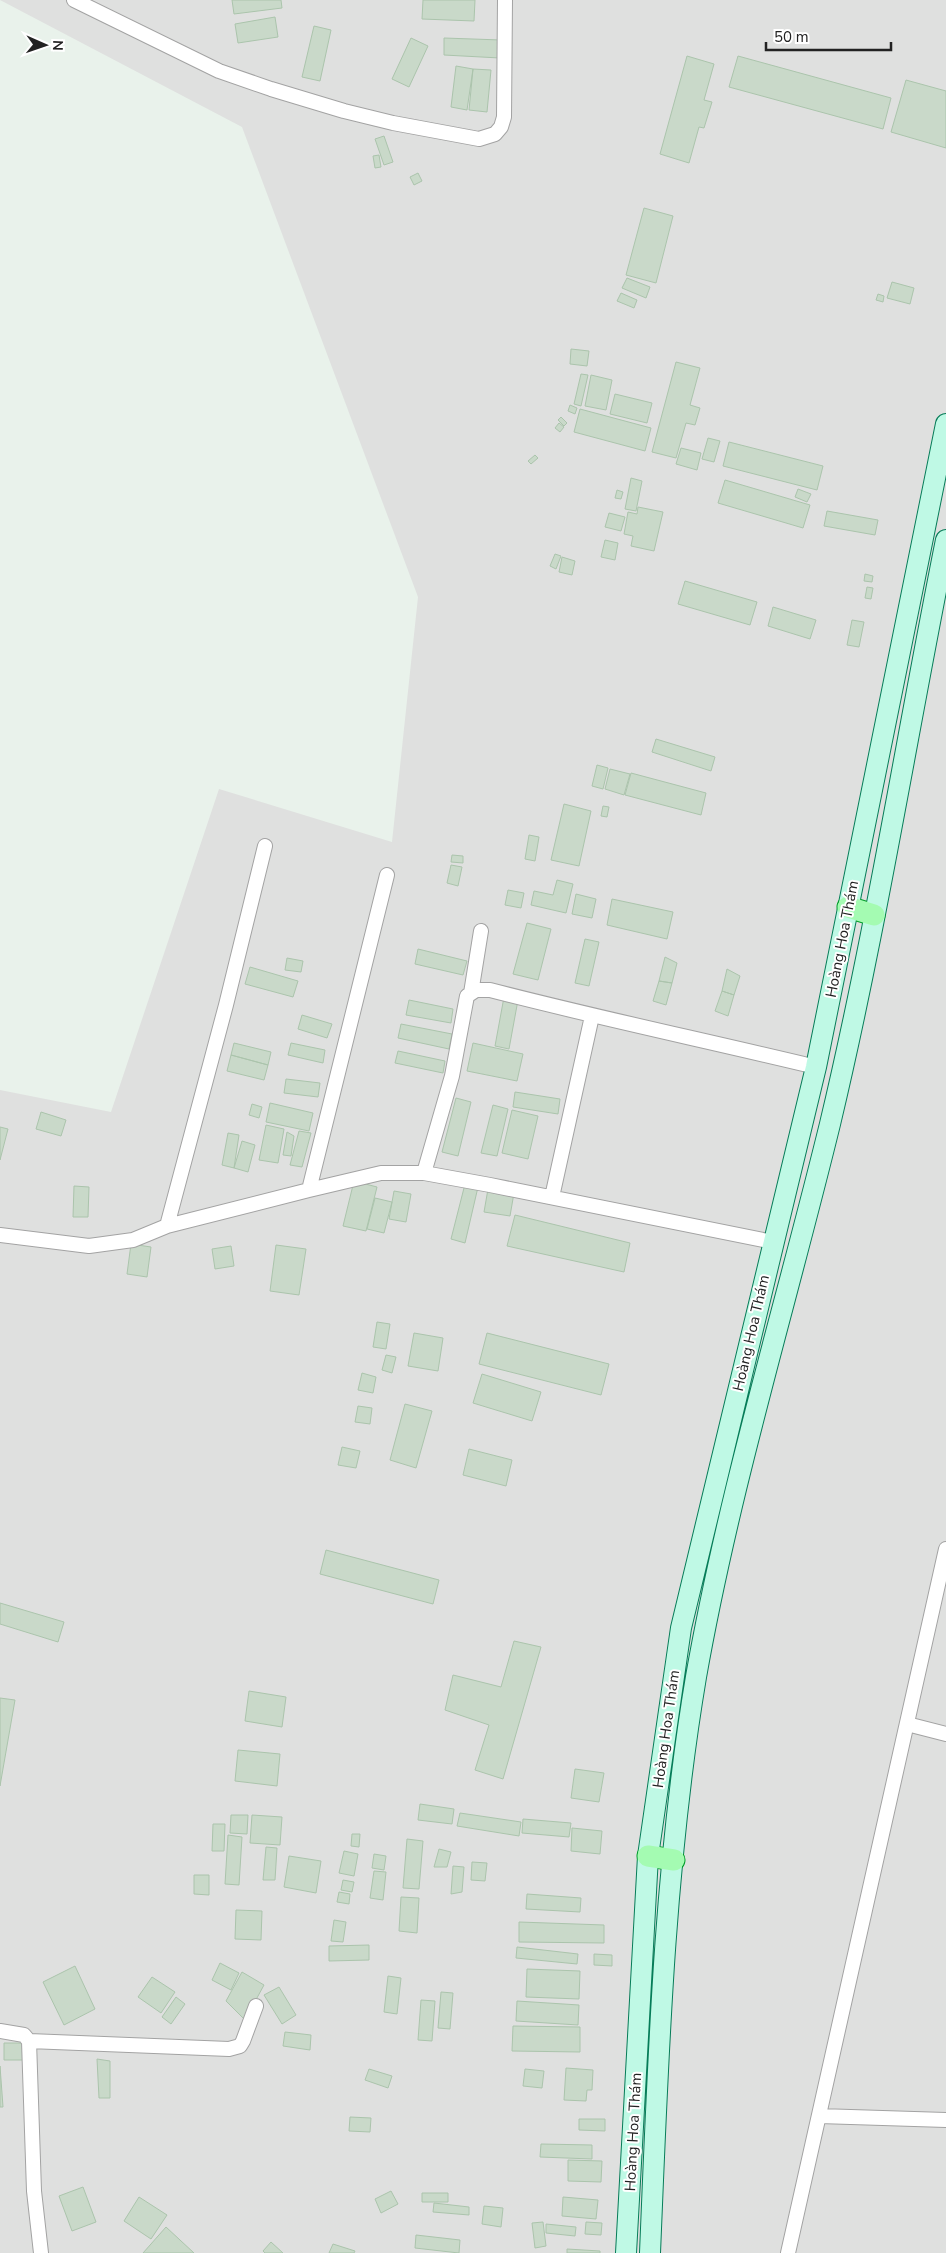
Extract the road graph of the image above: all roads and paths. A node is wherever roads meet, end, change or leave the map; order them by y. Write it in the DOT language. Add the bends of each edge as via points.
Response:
graph roads {
  1 [pos="74,0"];
  2 [pos="505,0"];
  3 [pos="946,424"];
  4 [pos="946,540"];
  5 [pos="265,846"];
  6 [pos="387,875"];
  7 [pos="848,907"];
  8 [pos="874,915"];
  9 [pos="481,931"];
  10 [pos="471,993"];
  11 [pos="592,1016"];
  12 [pos="816,1067"];
  13 [pos="424,1173"];
  14 [pos="308,1190"];
  15 [pos="552,1197"];
  16 [pos="167,1226"];
  17 [pos="0,1235"];
  18 [pos="773,1242"];
  19 [pos="946,1549"];
  20 [pos="907,1724"];
  21 [pos="946,1734"];
  22 [pos="648,1856"];
  23 [pos="674,1860"];
  24 [pos="256,2006"];
  25 [pos="0,2031"];
  26 [pos="29,2041"];
  27 [pos="819,2116"];
  28 [pos="946,2120"];
  29 [pos="41,2253"];
  30 [pos="626,2253"];
  31 [pos="650,2253"];
  32 [pos="788,2253"];
  1 -- 2 [label="street" via="219,71 271,90 393,123 479,139 495,134 504,117"];
  3 -- 7 [label="main road, Hoàng Hoa Thám"];
  4 -- 8 [label="main road, Hoàng Hoa Thám"];
  5 -- 16 [label="street"];
  6 -- 14 [label="street"];
  7 -- 8 [label="main road"];
  7 -- 12 [label="main road, Hoàng Hoa Thám"];
  8 -- 23 [label="main road, Hoàng Hoa Thám" via="830,1123 766,1369 715,1587 696,1677"];
  9 -- 10 [label="street"];
  10 -- 11 [label="street" via="490,990"];
  10 -- 13 [label="street" via="467,996 452,1076"];
  11 -- 12 [label="street"];
  11 -- 15 [label="street"];
  12 -- 18 [label="main road, Hoàng Hoa Thám"];
  13 -- 14 [label="street" via="381,1173"];
  13 -- 15 [label="street"];
  14 -- 16 [label="street"];
  15 -- 18 [label="street"];
  16 -- 17 [label="street" via="133,1240 89,1246"];
  18 -- 22 [label="main road, Hoàng Hoa Thám" via="681,1628"];
  19 -- 20 [label="street"];
  20 -- 21 [label="street"];
  20 -- 27 [label="street"];
  22 -- 23 [label="main road"];
  22 -- 30 [label="main road, Hoàng Hoa Thám"];
  23 -- 31 [label="main road, Hoàng Hoa Thám" via="666,1939"];
  24 -- 26 [label="street" via="240,2046 229,2049"];
  25 -- 26 [label="street" via="24,2035"];
  26 -- 29 [label="street" via="34,2190"];
  27 -- 28 [label="street"];
  27 -- 32 [label="street"];
}
